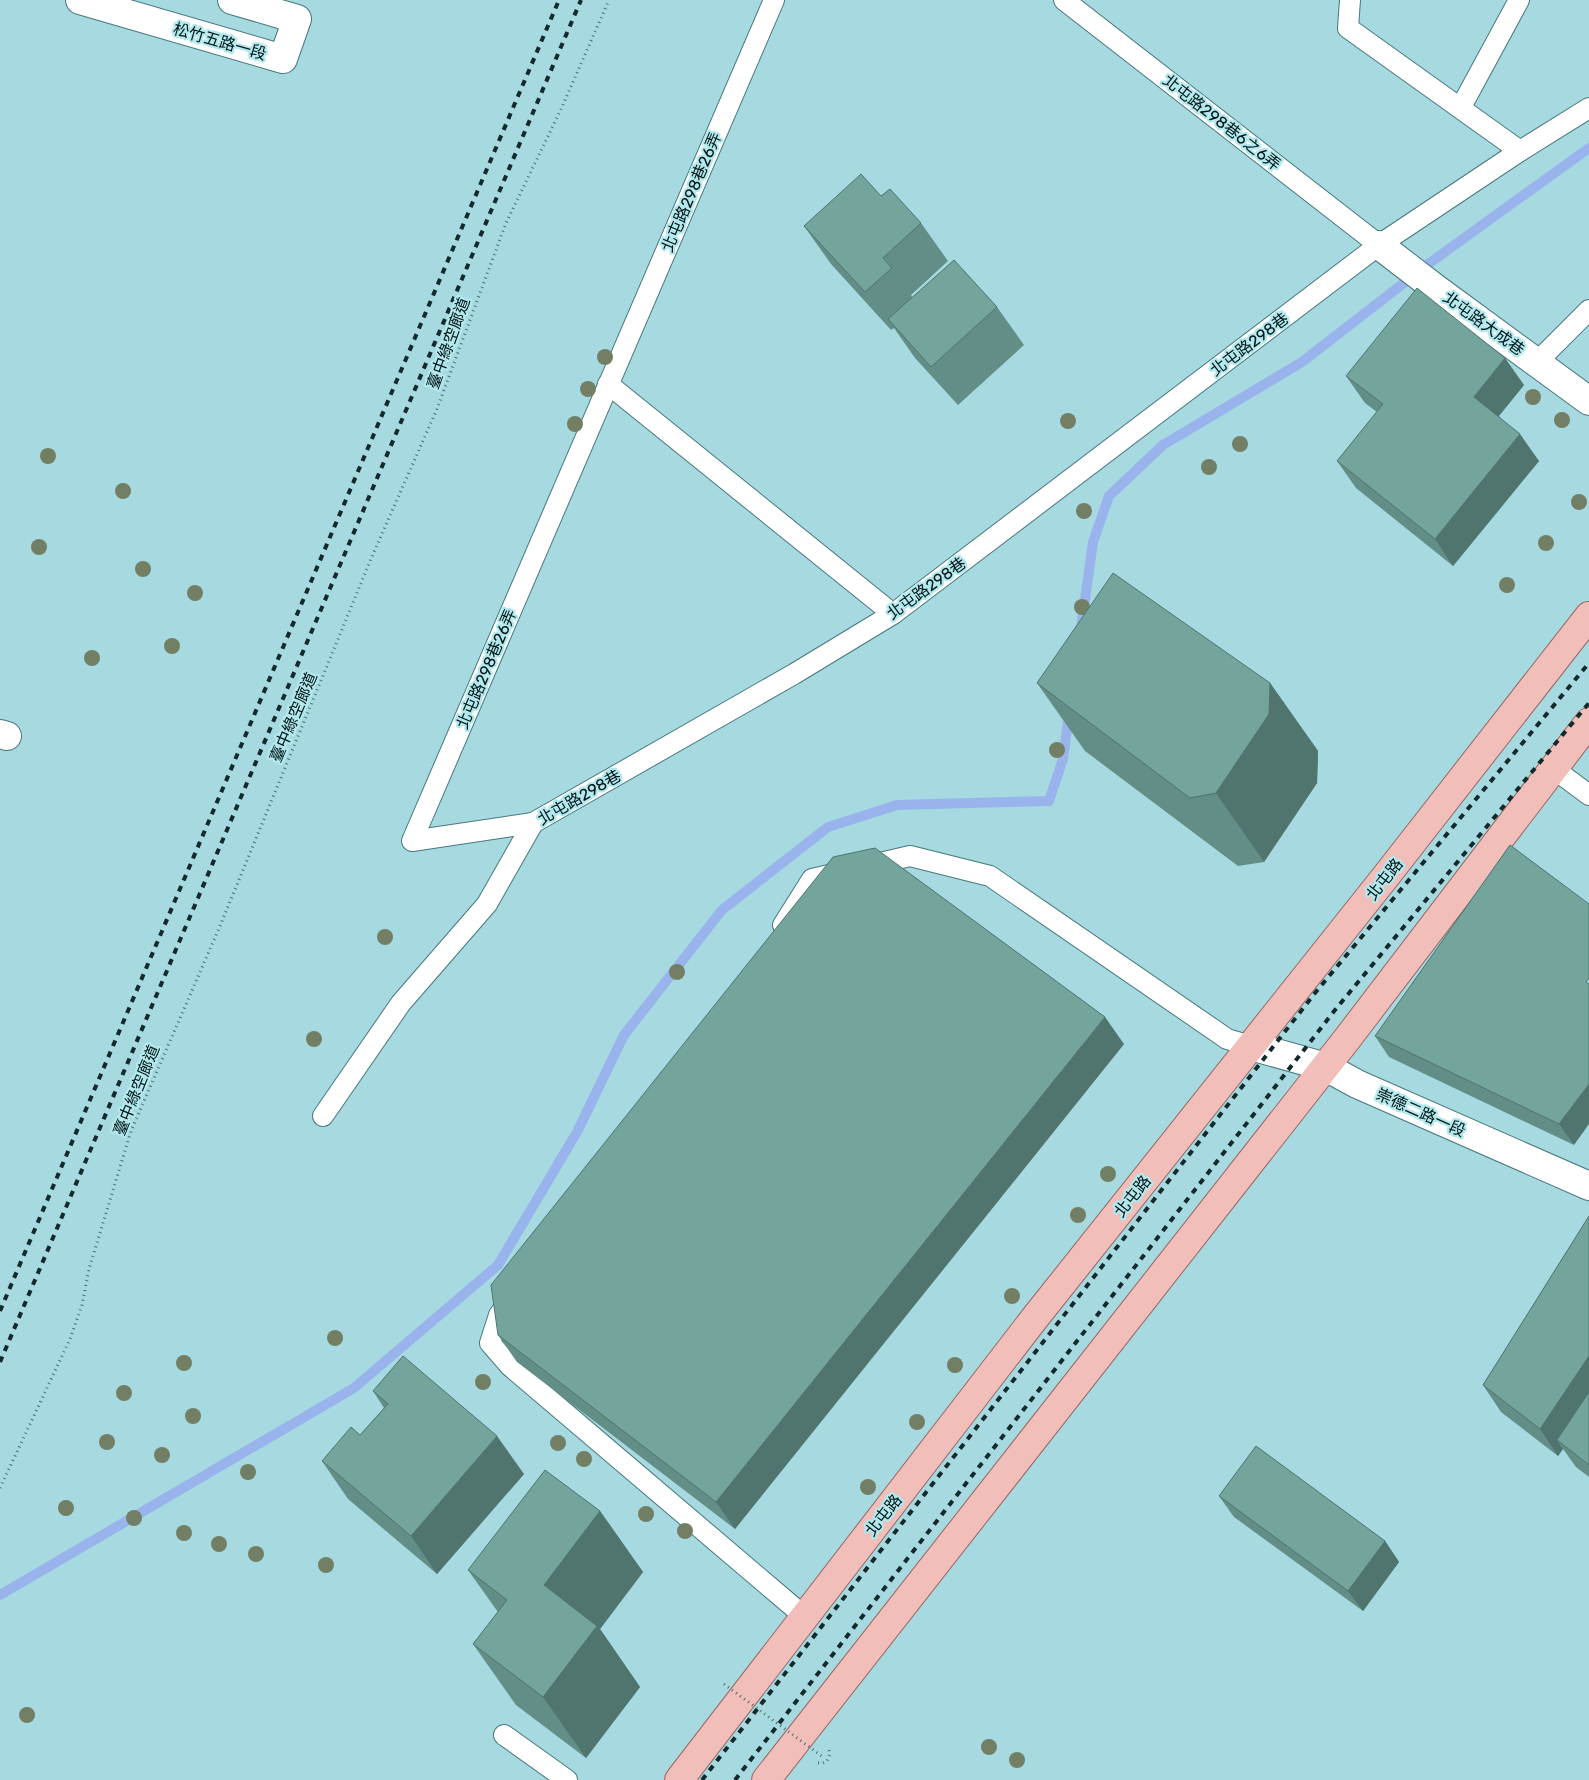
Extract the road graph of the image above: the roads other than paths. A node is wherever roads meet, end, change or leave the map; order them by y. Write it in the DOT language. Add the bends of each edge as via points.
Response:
graph roads {
  1 [pos="80,0"];
  2 [pos="232,0"];
  3 [pos="774,0"];
  4 [pos="1064,0"];
  5 [pos="1350,0"];
  6 [pos="1519,0"];
  7 [pos="1461,107"];
  8 [pos="1589,108"];
  9 [pos="1520,151"];
  10 [pos="1388,252"];
  11 [pos="1589,310"];
  12 [pos="1537,362"];
  13 [pos="608,384"];
  14 [pos="1589,401"];
  15 [pos="893,614"];
  16 [pos="1589,616"];
  17 [pos="1589,722"];
  18 [pos="1554,769"];
  19 [pos="1589,794"];
  20 [pos="533,823"];
  21 [pos="771,944"];
  22 [pos="1251,1046"];
  23 [pos="1326,1067"];
  24 [pos="324,1116"];
  25 [pos="1589,1186"];
  26 [pos="522,1284"];
  27 [pos="805,1617"];
  28 [pos="504,1735"];
  29 [pos="568,1780"];
  30 [pos="680,1780"];
  31 [pos="766,1780"];
  1 -- 2 [label="street, 松竹五路一段" via="283,59 297,19"];
  3 -- 13 [label="lane, 北屯路298巷26弄"];
  4 -- 10 [label="lane, 北屯路298巷6之6弄"];
  5 -- 7 [label="lane" via="1348,28"];
  6 -- 7 [label="lane"];
  7 -- 9 [label="lane"];
  8 -- 9 [label="lane, 北屯路298巷"];
  9 -- 10 [label="lane, 北屯路298巷"];
  10 -- 12 [label="street, 北屯路大成巷"];
  10 -- 15 [label="lane, 北屯路298巷"];
  11 -- 12 [label="lane"];
  12 -- 14 [label="street, 北屯路大成巷"];
  13 -- 15 [label="lane"];
  13 -- 20 [label="lane, 北屯路298巷26弄" via="412,841"];
  15 -- 20 [label="lane, 北屯路298巷"];
  16 -- 22 [label="main road, 北屯路"];
  17 -- 18 [label="main road"];
  18 -- 19 [label="lane"];
  18 -- 23 [label="main road"];
  20 -- 24 [label="lane, 北屯路298巷" via="487,904 401,1003"];
  21 -- 22 [label="lane" via="812,879 910,856 990,876 1217,1032"];
  22 -- 23 [label="street, 崇德二路一段"];
  22 -- 27 [label="main road, 北屯路" via="1034,1319"];
  23 -- 25 [label="street, 崇德二路一段" via="1357,1084"];
  23 -- 31 [label="main road"];
  26 -- 27 [label="lane" via="498,1315 490,1343 495,1349 518,1373"];
  27 -- 30 [label="main road, 北屯路"];
  28 -- 29 [label="lane"];
}
